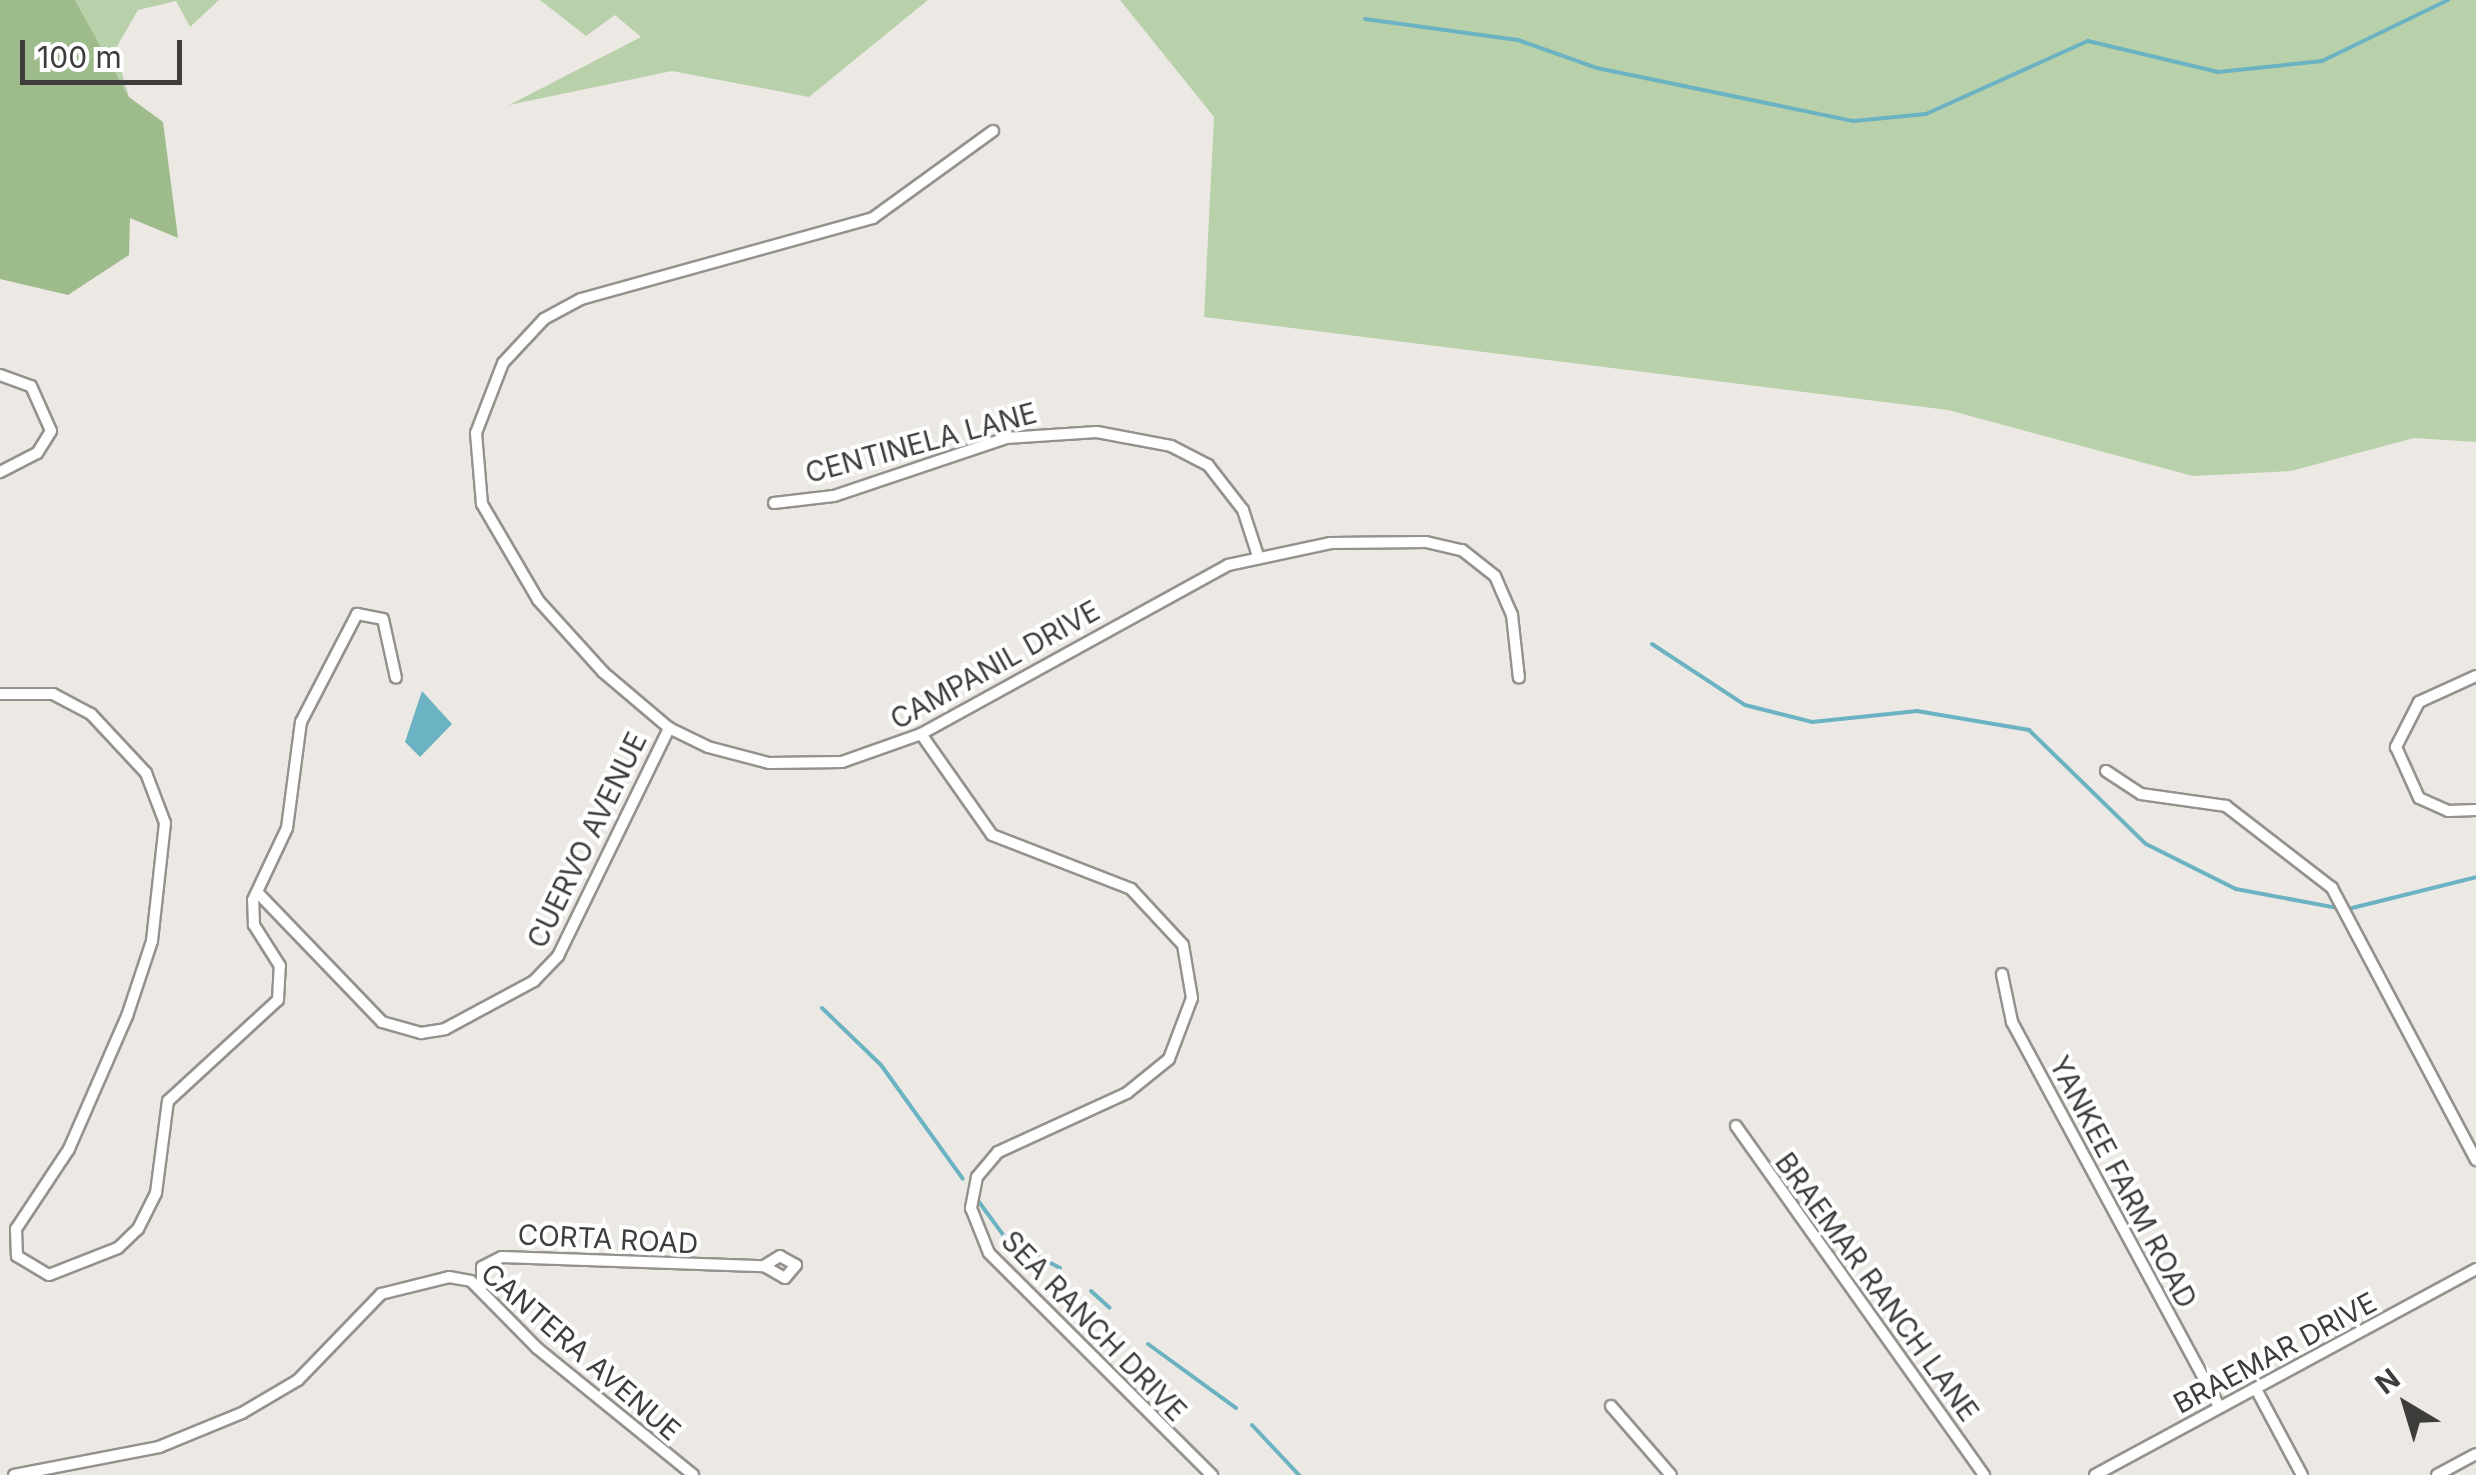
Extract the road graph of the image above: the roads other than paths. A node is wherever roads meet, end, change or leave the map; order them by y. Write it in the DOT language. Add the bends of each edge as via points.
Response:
graph roads {
  1 [pos="993,132"];
  2 [pos="0,375"];
  3 [pos="0,472"];
  4 [pos="774,503"];
  5 [pos="1258,556"];
  6 [pos="2476,676"];
  7 [pos="396,678"];
  8 [pos="1519,678"];
  9 [pos="0,694"];
  10 [pos="669,728"];
  11 [pos="921,734"];
  12 [pos="2106,771"];
  13 [pos="2476,810"];
  14 [pos="258,893"];
  15 [pos="2002,974"];
  16 [pos="1736,1126"];
  17 [pos="2476,1160"];
  18 [pos="764,1266"];
  19 [pos="2476,1269"];
  20 [pos="486,1293"];
  21 [pos="2256,1389"];
  22 [pos="1611,1406"];
  23 [pos="2220,1408"];
  24 [pos="2476,1454"];
  25 [pos="14,1475"];
  26 [pos="693,1475"];
  27 [pos="1212,1475"];
  28 [pos="1671,1475"];
  29 [pos="1984,1475"];
  30 [pos="2095,1475"];
  31 [pos="2302,1475"];
  32 [pos="2437,1475"];
  1 -- 10 [label="street, CAMPANIL DRIVE" via="873,218 559,309 513,349 491,384 475,450 488,519 568,636"];
  2 -- 3 [label="street" via="31,386 50,431 36,453"];
  4 -- 5 [label="street, CENTINELA LANE" via="834,496 1006,438 1097,432 1171,446 1208,465 1244,510"];
  5 -- 8 [label="street, CAMPANIL DRIVE" via="1331,543 1462,550 1507,597"];
  5 -- 11 [label="street, CAMPANIL DRIVE" via="1171,592"];
  6 -- 13 [label="street" via="2420,702 2396,747 2418,798 2448,812"];
  7 -- 14 [label="street" via="383,620 358,614 300,722 287,828"];
  9 -- 14 [label="street" via="53,694 92,714 146,773 166,850 152,941 127,1016 76,1135 16,1229 26,1267 49,1275 91,1261 123,1243 149,1212 168,1101 278,1000 280,966 251,913"];
  10 -- 11 [label="street, CAMPANIL DRIVE" via="734,756 794,765 865,757"];
  10 -- 14 [label="street, CUERVO AVENUE" via="558,956 534,980 445,1028 421,1034 382,1022"];
  11 -- 27 [label="street, SEA RANCH DRIVE" via="992,835 1131,889 1183,946 1192,998 1168,1059 1127,1094 998,1152 977,1177 971,1208 989,1253"];
  12 -- 17 [label="street" via="2141,794 2226,806 2332,888"];
  15 -- 23 [label="street, YANKEE FARM ROAD" via="2012,1022"];
  16 -- 29 [label="street, BRAEMAR RANCH LANE"];
  18 -- 20 [label="street, CORTA ROAD" via="502,1257 477,1275"];
  19 -- 21 [label="street, BRAEMAR DRIVE"];
  20 -- 25 [label="street, CANTERA AVENUE" via="460,1278 401,1285 362,1309 298,1380 242,1413 159,1447"];
  20 -- 26 [label="street, CANTERA AVENUE" via="537,1348"];
  21 -- 23 [label="street, BRAEMAR DRIVE"];
  21 -- 31 [label="street"];
  22 -- 28 [label="street"];
  23 -- 30 [label="street, BRAEMAR DRIVE"];
  24 -- 32 [label="street"];
}
